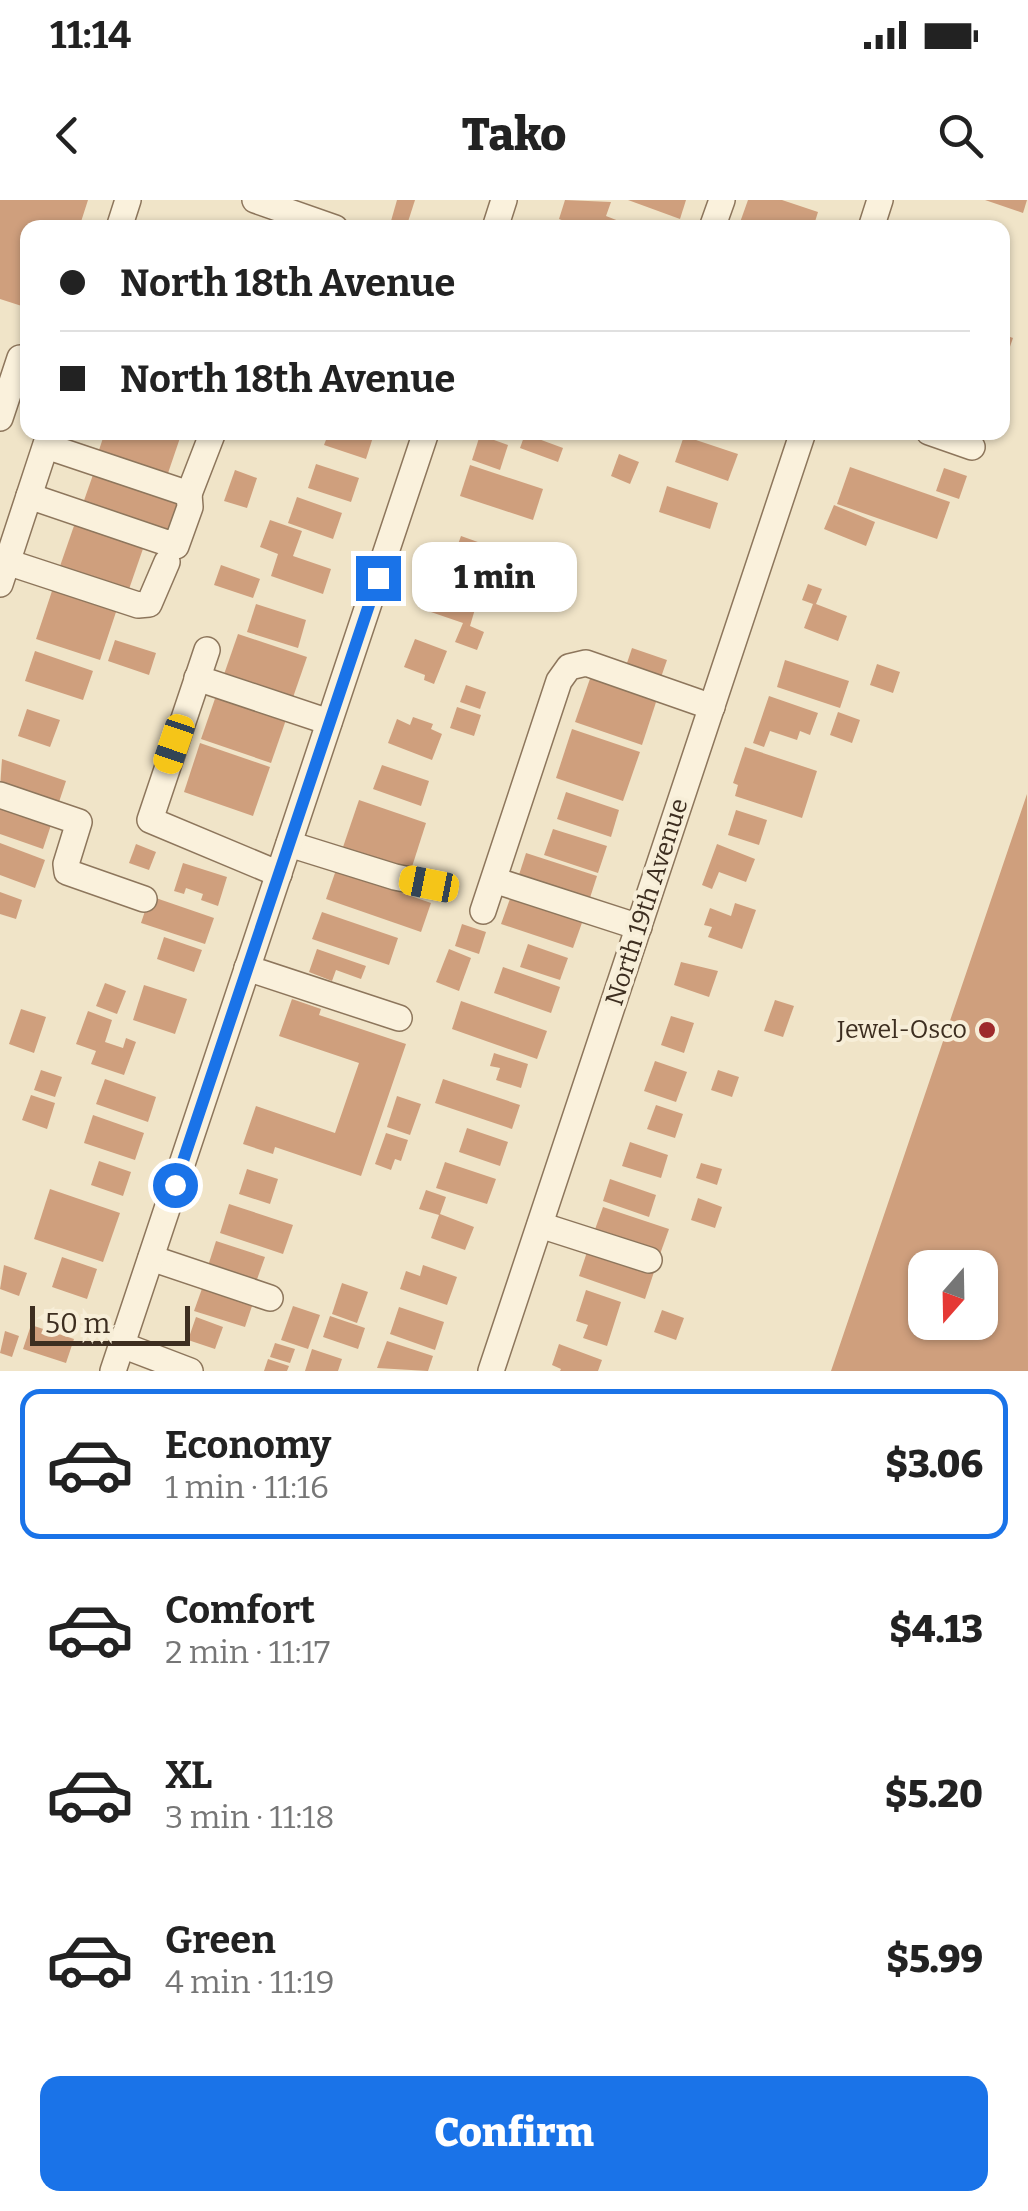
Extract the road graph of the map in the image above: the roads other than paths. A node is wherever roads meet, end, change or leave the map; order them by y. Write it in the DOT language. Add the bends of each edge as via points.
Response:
graph roads {
  1 [pos="255,200"];
  2 [pos="312,220"];
  3 [pos="16,357"];
  4 [pos="0,418"];
  5 [pos="48,440"];
  6 [pos="51,440"];
  7 [pos="204,440"];
  8 [pos="423,440"];
  9 [pos="800,440"];
  10 [pos="952,440"];
  11 [pos="972,447"];
  12 [pos="189,494"];
  13 [pos="18,505"];
  14 [pos="167,562"];
  15 [pos="4,573"];
  16 [pos="206,650"];
  17 [pos="197,678"];
  18 [pos="712,707"];
  19 [pos="329,722"];
  20 [pos="0,794"];
  21 [pos="289,844"];
  22 [pos="279,874"];
  23 [pos="494,880"];
  24 [pos="429,884"];
  25 [pos="144,899"];
  26 [pos="483,911"];
  27 [pos="639,927"];
  28 [pos="248,968"];
  29 [pos="399,1018"];
  30 [pos="540,1226"];
  31 [pos="151,1258"];
  32 [pos="649,1260"];
  33 [pos="270,1298"];
  34 [pos="122,1345"];
  35 [pos="113,1371"];
  36 [pos="190,1371"];
  37 [pos="492,1371"];
  1 -- 2 [label="street"];
  3 -- 4 [label="street"];
  5 -- 13 [label="street"];
  6 -- 12 [label="street"];
  7 -- 12 [label="street"];
  8 -- 19 [label="street"];
  9 -- 18 [label="street, North 19th Avenue"];
  10 -- 11 [label="street"];
  12 -- 13 [label="street" via="176,546"];
  13 -- 15 [label="street"];
  14 -- 15 [label="street" via="150,604 138,605"];
  16 -- 17 [label="street"];
  17 -- 19 [label="street"];
  17 -- 22 [label="street" via="150,820"];
  18 -- 23 [label="street" via="586,663 569,666"];
  18 -- 27 [label="street, North 19th Avenue"];
  19 -- 21 [label="street"];
  20 -- 25 [label="street" via="78,822 67,872"];
  21 -- 22 [label="street"];
  21 -- 24 [label="street"];
  22 -- 28 [label="street"];
  23 -- 26 [label="street"];
  23 -- 27 [label="street"];
  27 -- 30 [label="street, North 19th Avenue"];
  28 -- 29 [label="street"];
  28 -- 31 [label="street"];
  30 -- 32 [label="street"];
  30 -- 37 [label="street, North 19th Avenue"];
  31 -- 33 [label="street"];
  31 -- 34 [label="street"];
  34 -- 35 [label="street"];
  34 -- 36 [label="street"];
}
